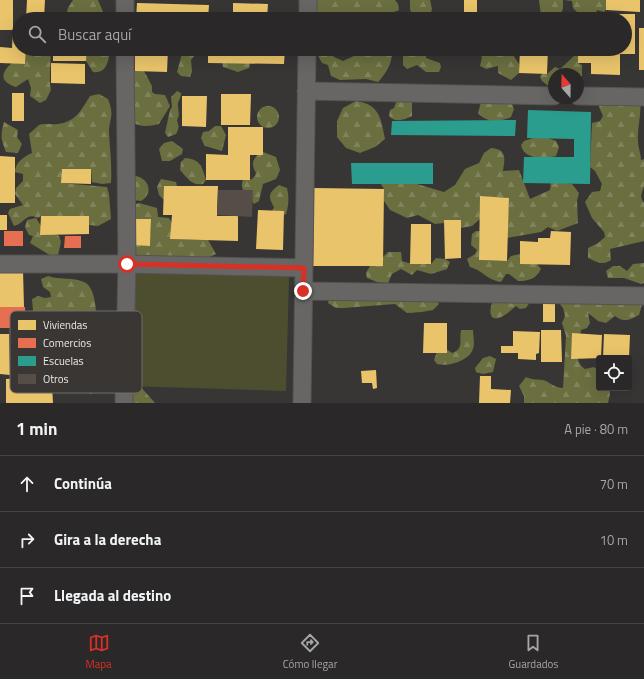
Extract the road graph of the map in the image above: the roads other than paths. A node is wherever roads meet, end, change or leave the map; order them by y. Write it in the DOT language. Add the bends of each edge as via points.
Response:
graph roads {
  1 [pos="125,0"];
  2 [pos="308,0"];
  3 [pos="125,12"];
  4 [pos="308,12"];
  5 [pos="126,56"];
  6 [pos="307,56"];
  7 [pos="306,91"];
  8 [pos="548,96"];
  9 [pos="584,96"];
  10 [pos="644,97"];
  11 [pos="0,264"];
  12 [pos="127,264"];
  13 [pos="304,268"];
  14 [pos="303,291"];
  15 [pos="644,296"];
  16 [pos="126,311"];
  17 [pos="124,393"];
  18 [pos="124,403"];
  19 [pos="302,403"];
  1 -- 3 [label="street"];
  2 -- 4 [label="street"];
  5 -- 12 [label="street"];
  6 -- 7 [label="street"];
  7 -- 8 [label="street"];
  7 -- 13 [label="street"];
  9 -- 10 [label="street"];
  11 -- 12 [label="street"];
  12 -- 13 [label="street"];
  12 -- 16 [label="street"];
  13 -- 14 [label="street"];
  14 -- 15 [label="street"];
  14 -- 19 [label="street"];
  17 -- 18 [label="street"];
}
